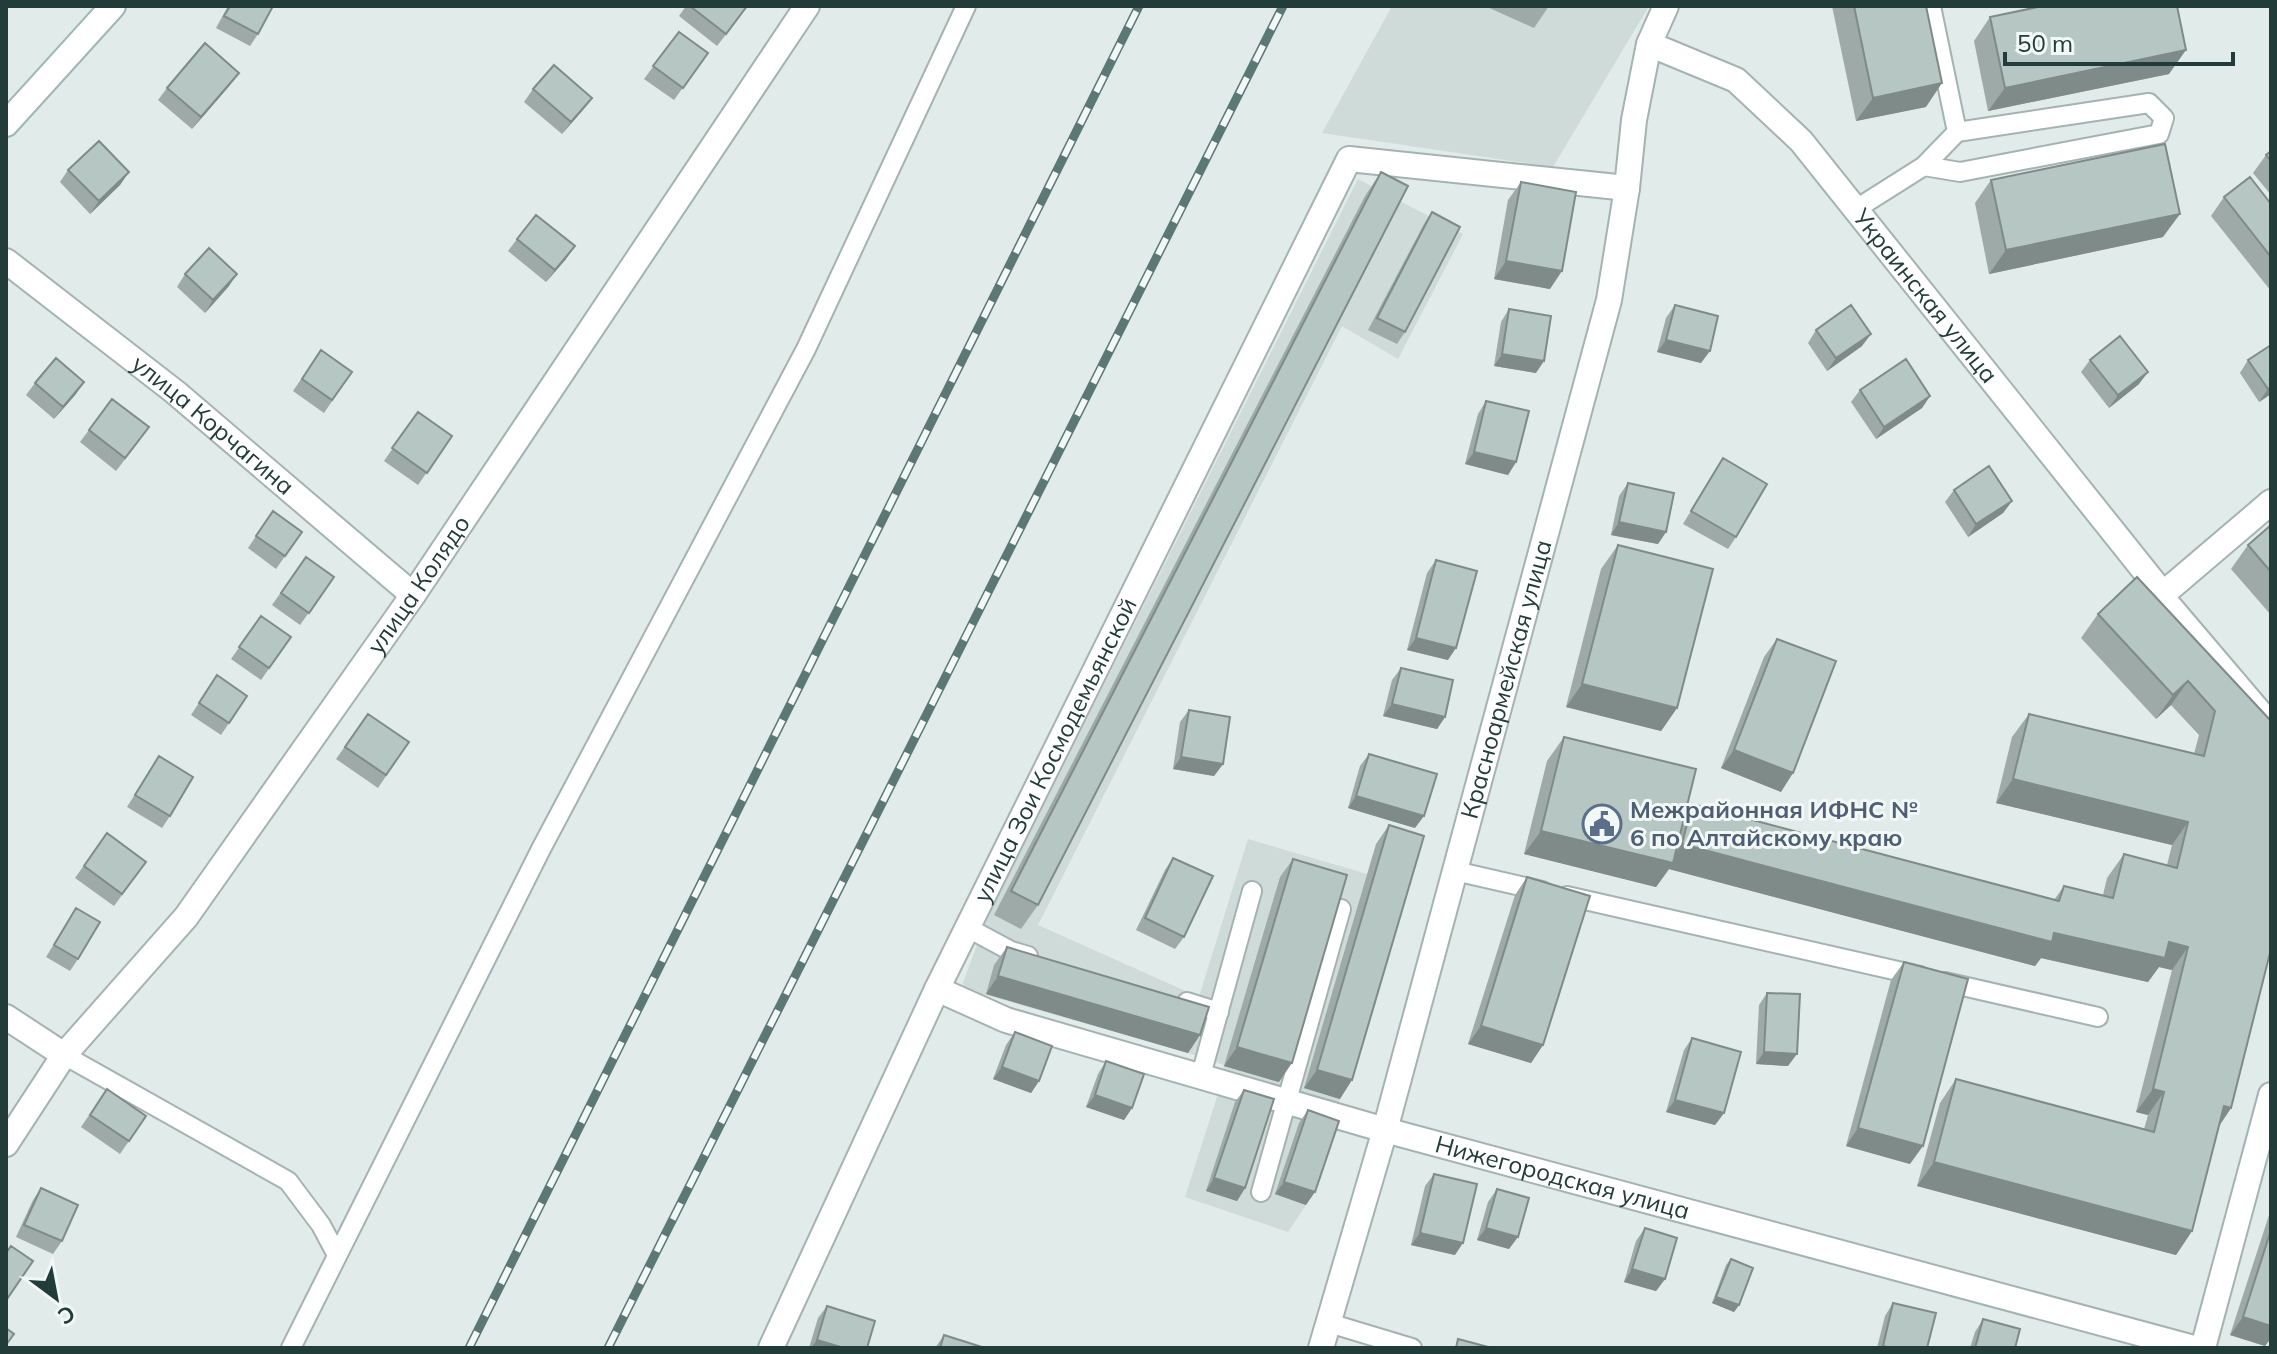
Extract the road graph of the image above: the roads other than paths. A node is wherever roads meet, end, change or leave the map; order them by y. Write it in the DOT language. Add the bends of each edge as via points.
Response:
graph roads {
  1 [pos="113,6"];
  2 [pos="807,6"];
  3 [pos="966,6"];
  4 [pos="1666,6"];
  5 [pos="1931,6"];
  6 [pos="1649,44"];
  7 [pos="6,124"];
  8 [pos="1957,132"];
  9 [pos="1924,166"];
  10 [pos="1627,188"];
  11 [pos="1856,209"];
  12 [pos="6,261"];
  13 [pos="2271,502"];
  14 [pos="2163,594"];
  15 [pos="413,595"];
  16 [pos="2271,721"];
  17 [pos="1455,871"];
  18 [pos="1252,891"];
  19 [pos="1341,909"];
  20 [pos="968,928"];
  21 [pos="1041,960"];
  22 [pos="937,989"];
  23 [pos="1175,999"];
  24 [pos="1219,1012"];
  25 [pos="6,1017"];
  26 [pos="2098,1017"];
  27 [pos="64,1055"];
  28 [pos="1201,1075"];
  29 [pos="2271,1095"];
  30 [pos="1287,1101"];
  31 [pos="1385,1130"];
  32 [pos="6,1144"];
  33 [pos="1261,1192"];
  34 [pos="337,1255"];
  35 [pos="1329,1323"];
  36 [pos="291,1348"];
  37 [pos="771,1348"];
  38 [pos="1321,1348"];
  39 [pos="1412,1348"];
  40 [pos="2194,1348"];
  41 [pos="2203,1348"];
  1 -- 7 [label="street"];
  2 -- 15 [label="street, улица Колядо"];
  3 -- 34 [label="lane" via="806,349 541,849"];
  4 -- 6 [label="street, Красноармейская улица"];
  5 -- 8 [label="lane"];
  6 -- 10 [label="street, Красноармейская улица"];
  6 -- 11 [label="street, Украинская улица" via="1736,80 1801,141"];
  8 -- 9 [label="lane"];
  8 -- 9 [label="lane" via="2149,103 2164,118 2159,134 1960,172"];
  9 -- 11 [label="lane"];
  10 -- 17 [label="street, Красноармейская улица" via="1609,300"];
  10 -- 20 [label="street, улица Зои Космодемьянской" via="1349,159"];
  11 -- 14 [label="street, Украинская улица"];
  12 -- 15 [label="street, улица Корчагина" via="175,392"];
  13 -- 14 [label="street"];
  14 -- 16 [label="lane"];
  15 -- 27 [label="street, улица Колядо" via="186,917"];
  17 -- 26 [label="lane"];
  17 -- 31 [label="street, Красноармейская улица"];
  18 -- 24 [label="lane"];
  19 -- 30 [label="lane"];
  20 -- 21 [label="lane"];
  20 -- 22 [label="street, улица Зои Космодемьянской"];
  22 -- 28 [label="street, Нижегородская улица" via="1006,1020"];
  22 -- 37 [label="street, улица Зои Космодемьянской"];
  23 -- 24 [label="lane"];
  24 -- 28 [label="lane"];
  25 -- 27 [label="street"];
  27 -- 32 [label="street, улица Колядо"];
  27 -- 34 [label="lane" via="288,1181"];
  28 -- 30 [label="street, Нижегородская улица"];
  29 -- 41 [label="street"];
  30 -- 31 [label="street, Нижегородская улица"];
  30 -- 33 [label="lane"];
  31 -- 35 [label="street, Красноармейская улица"];
  31 -- 40 [label="street, Нижегородская улица"];
  34 -- 36 [label="lane"];
  35 -- 38 [label="street, Красноармейская улица"];
  35 -- 39 [label="lane"];
}
